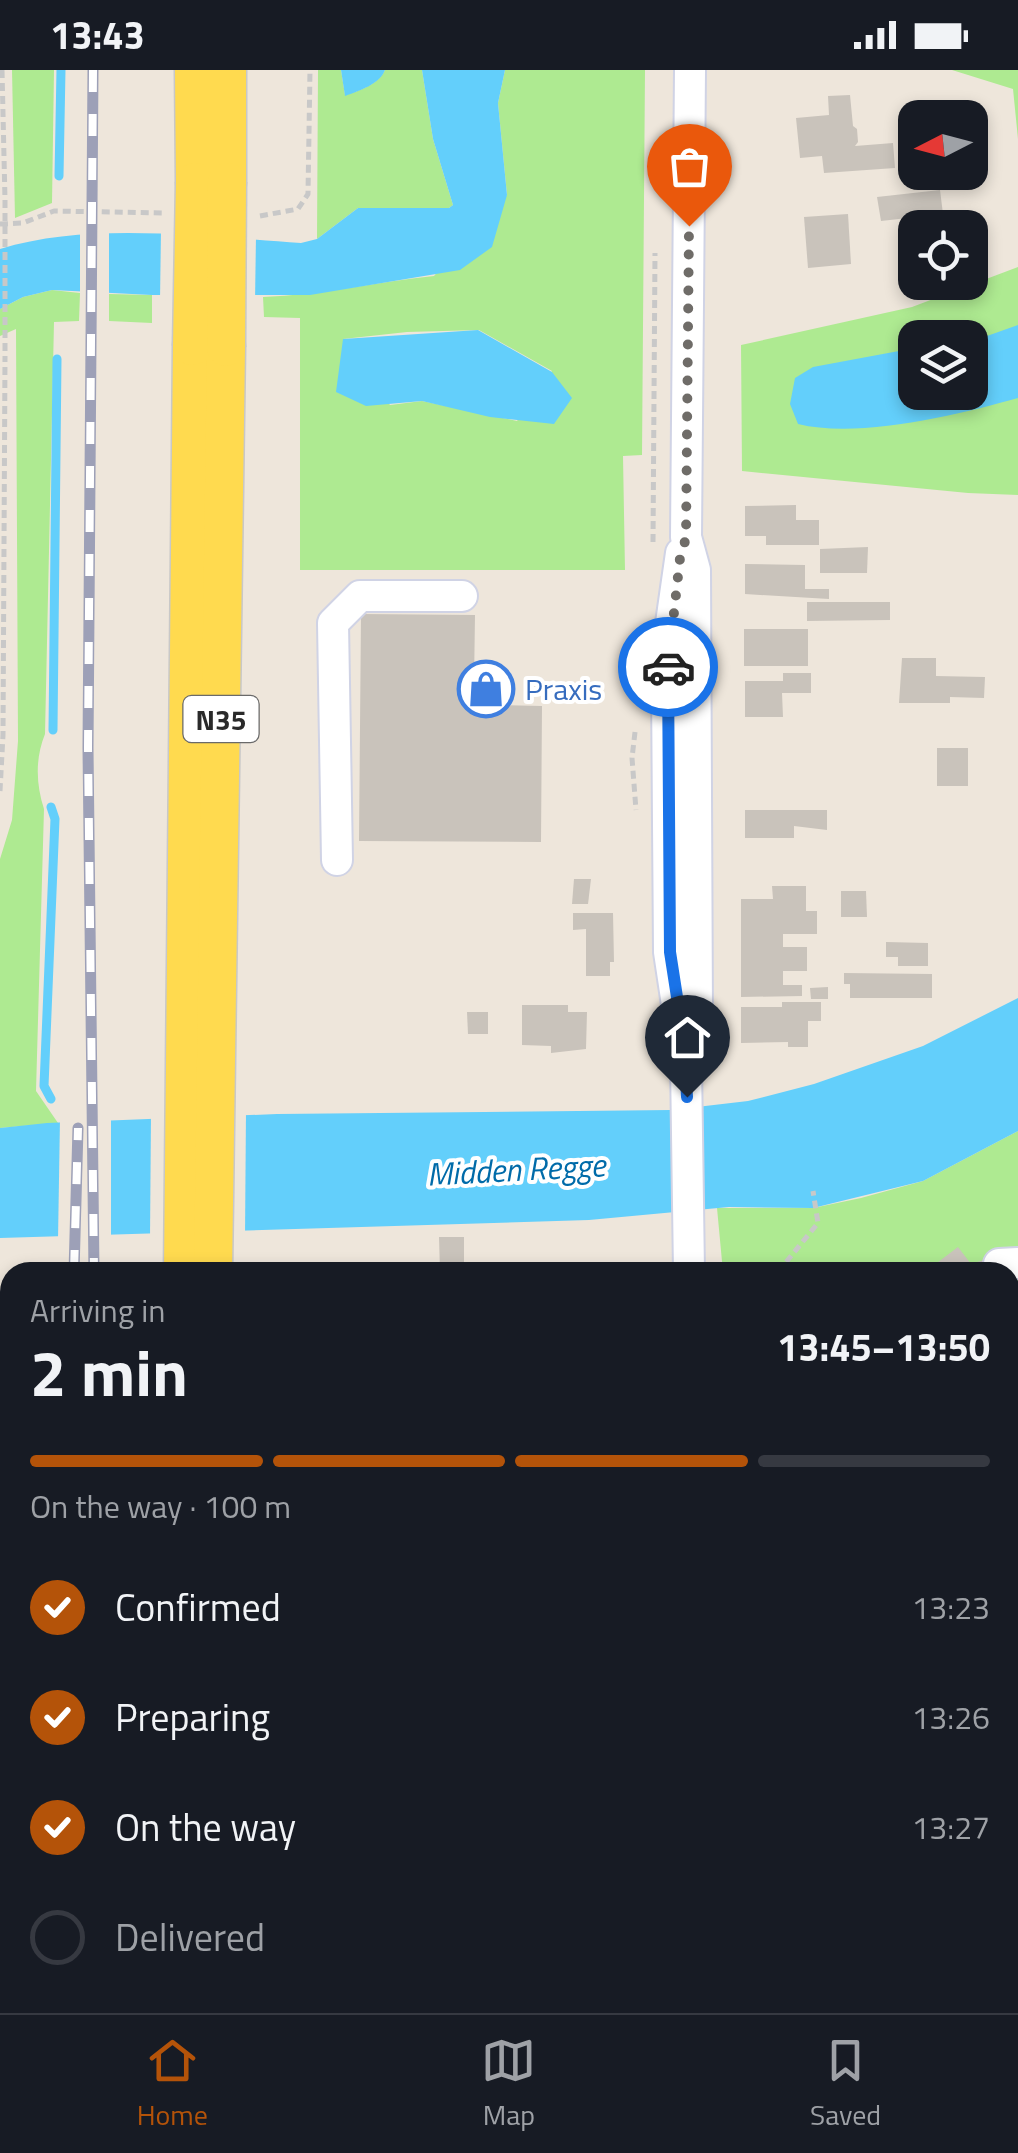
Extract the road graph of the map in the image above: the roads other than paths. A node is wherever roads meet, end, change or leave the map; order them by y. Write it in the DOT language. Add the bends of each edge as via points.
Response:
graph roads {
  1 [pos="194,70"];
  2 [pos="227,70"];
  3 [pos="690,70"];
  4 [pos="211,182"];
  5 [pos="462,596"];
  6 [pos="338,860"];
  7 [pos="198,1262"];
  8 [pos="689,1262"];
  1 -- 4 [label="main road, N35"];
  2 -- 4 [label="main road, N35"];
  3 -- 8 [label="street" via="686,538 696,570 668,826 697,1014 686,1064"];
  4 -- 7 [label="main road, N35, bridge"];
  5 -- 6 [label="street" via="360,596 333,624"];
}
